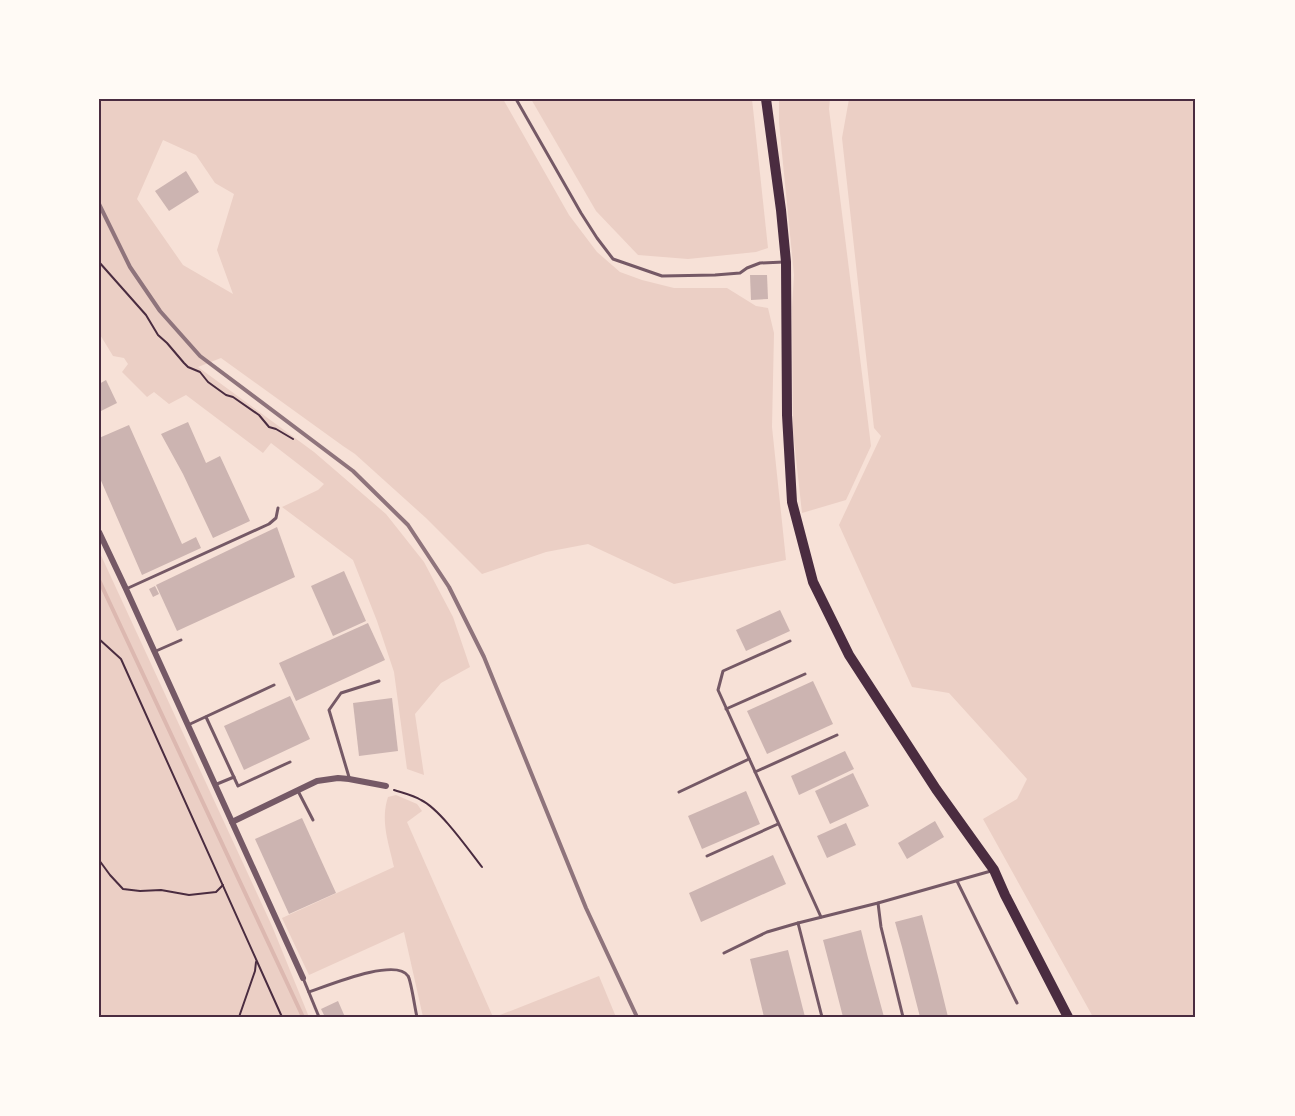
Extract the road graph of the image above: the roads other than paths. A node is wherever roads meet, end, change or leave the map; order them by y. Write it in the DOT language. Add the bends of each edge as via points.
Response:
graph roads {
  1 [pos="516,99"];
  2 [pos="766,99"];
  3 [pos="786,262"];
  4 [pos="278,508"];
  5 [pos="99,532"];
  6 [pos="126,589"];
  7 [pos="181,640"];
  8 [pos="789,642"];
  9 [pos="154,652"];
  10 [pos="805,674"];
  11 [pos="379,681"];
  12 [pos="274,685"];
  13 [pos="726,709"];
  14 [pos="206,717"];
  15 [pos="188,725"];
  16 [pos="837,735"];
  17 [pos="749,759"];
  18 [pos="290,762"];
  19 [pos="755,772"];
  20 [pos="234,777"];
  21 [pos="349,779"];
  22 [pos="215,785"];
  23 [pos="386,786"];
  24 [pos="297,790"];
  25 [pos="679,792"];
  26 [pos="313,820"];
  27 [pos="232,822"];
  28 [pos="778,824"];
  29 [pos="707,856"];
  30 [pos="994,870"];
  31 [pos="957,881"];
  32 [pos="878,903"];
  33 [pos="821,917"];
  34 [pos="798,923"];
  35 [pos="723,953"];
  36 [pos="303,978"];
  37 [pos="309,992"];
  38 [pos="1017,1003"];
  39 [pos="319,1017"];
  40 [pos="417,1017"];
  41 [pos="822,1017"];
  42 [pos="903,1017"];
  43 [pos="1068,1017"];
  1 -- 3 [label="lane" via="581,213 613,259 662,276 740,273 760,263"];
  2 -- 3 [label="highway"];
  3 -- 30 [label="highway" via="792,502 813,582 849,655"];
  4 -- 6 [label="lane" via="276,518 268,524"];
  5 -- 6 [label="street"];
  6 -- 9 [label="street"];
  7 -- 9 [label="lane"];
  8 -- 13 [label="lane" via="723,671 718,690"];
  9 -- 15 [label="street"];
  10 -- 13 [label="lane"];
  11 -- 21 [label="lane" via="341,693 329,710"];
  12 -- 14 [label="lane"];
  13 -- 17 [label="lane"];
  14 -- 15 [label="lane"];
  14 -- 20 [label="lane"];
  15 -- 22 [label="street"];
  16 -- 19 [label="lane"];
  17 -- 19 [label="lane"];
  17 -- 25 [label="lane"];
  18 -- 20 [label="lane" via="238,786"];
  19 -- 28 [label="lane"];
  20 -- 22 [label="lane"];
  21 -- 23 [label="street"];
  21 -- 24 [label="street" via="316,781"];
  22 -- 27 [label="street"];
  24 -- 26 [label="lane"];
  24 -- 27 [label="street"];
  27 -- 36 [label="street"];
  28 -- 29 [label="lane"];
  28 -- 33 [label="lane"];
  30 -- 31 [label="lane"];
  30 -- 43 [label="highway"];
  31 -- 32 [label="lane"];
  31 -- 38 [label="lane"];
  32 -- 33 [label="lane"];
  32 -- 42 [label="lane"];
  33 -- 34 [label="lane"];
  34 -- 35 [label="lane" via="767,932"];
  34 -- 41 [label="lane"];
  36 -- 37 [label="lane"];
  37 -- 39 [label="lane"];
  37 -- 40 [label="lane" via="394,968 408,975"];
}
